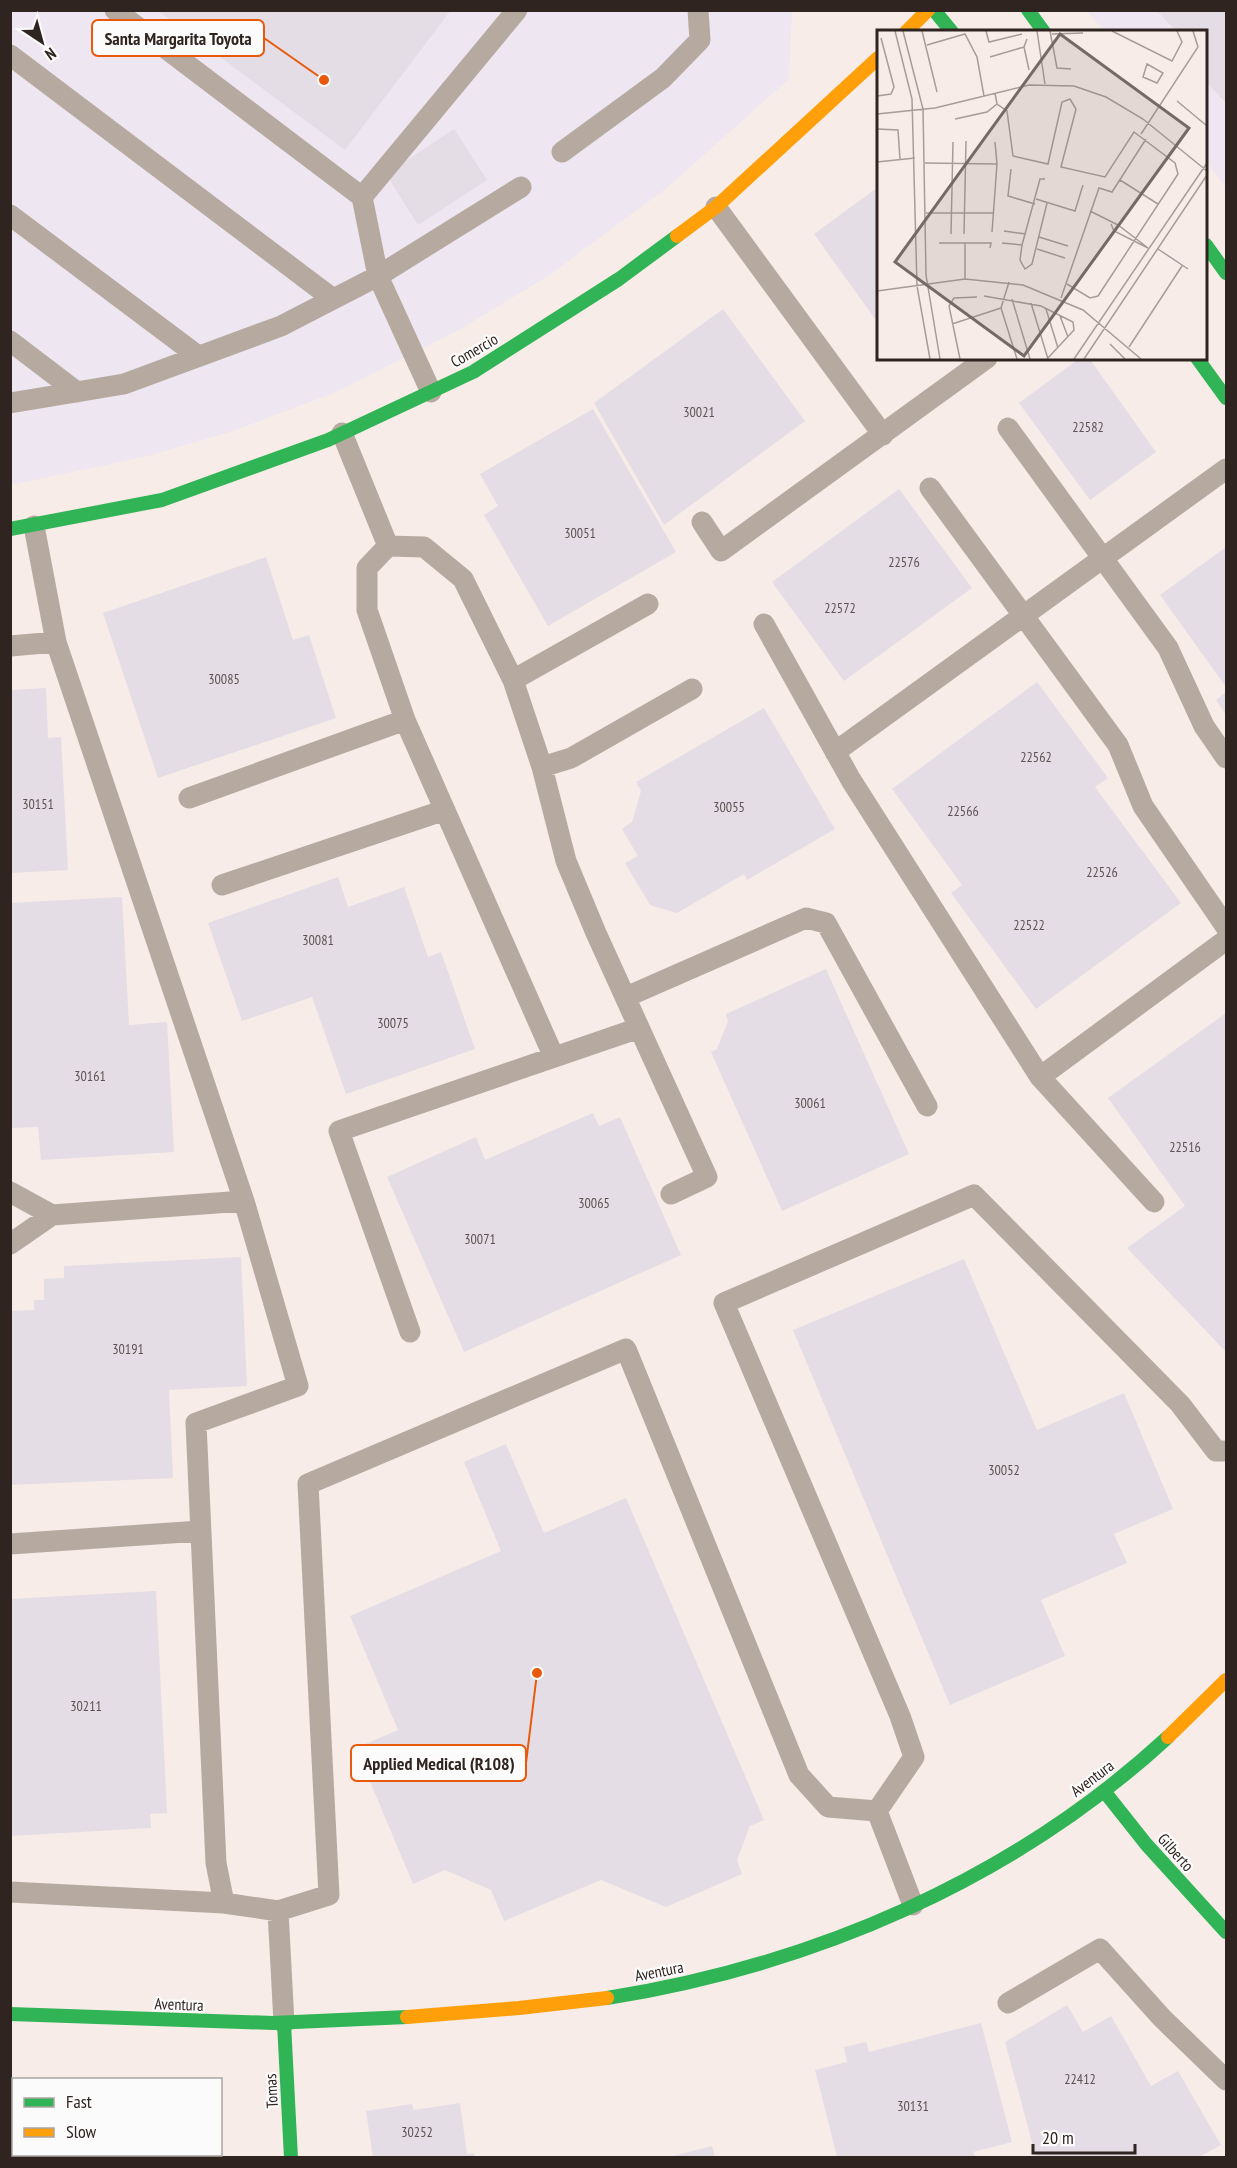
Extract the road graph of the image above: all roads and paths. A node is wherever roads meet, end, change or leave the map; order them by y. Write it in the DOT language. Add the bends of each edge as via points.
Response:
graph roads {
  1 [pos="116,10"];
  2 [pos="518,10"];
  3 [pos="698,10"];
  4 [pos="928,10"];
  5 [pos="934,10"];
  6 [pos="1028,10"];
  7 [pos="908,30"];
  8 [pos="950,30"];
  9 [pos="1043,30"];
  10 [pos="10,55"];
  11 [pos="877,60"];
  12 [pos="562,152"];
  13 [pos="521,187"];
  14 [pos="362,197"];
  15 [pos="716,207"];
  16 [pos="10,215"];
  17 [pos="1207,246"];
  18 [pos="1227,273"];
  19 [pos="378,276"];
  20 [pos="333,299"];
  21 [pos="10,341"];
  22 [pos="198,357"];
  23 [pos="984,360"];
  24 [pos="1198,360"];
  25 [pos="77,392"];
  26 [pos="431,392"];
  27 [pos="1227,398"];
  28 [pos="10,403"];
  29 [pos="1008,428"];
  30 [pos="342,433"];
  31 [pos="883,435"];
  32 [pos="1227,469"];
  33 [pos="930,488"];
  34 [pos="702,522"];
  35 [pos="34,526"];
  36 [pos="10,529"];
  37 [pos="388,546"];
  38 [pos="1105,559"];
  39 [pos="648,604"];
  40 [pos="1024,617"];
  41 [pos="764,624"];
  42 [pos="56,642"];
  43 [pos="10,646"];
  44 [pos="513,680"];
  45 [pos="692,689"];
  46 [pos="405,720"];
  47 [pos="835,752"];
  48 [pos="1227,758"];
  49 [pos="542,767"];
  50 [pos="189,798"];
  51 [pos="445,810"];
  52 [pos="222,885"];
  53 [pos="1227,927"];
  54 [pos="1227,940"];
  55 [pos="626,997"];
  56 [pos="639,1028"];
  57 [pos="553,1056"];
  58 [pos="1040,1077"];
  59 [pos="927,1106"];
  60 [pos="10,1192"];
  61 [pos="671,1194"];
  62 [pos="244,1201"];
  63 [pos="1154,1202"];
  64 [pos="52,1215"];
  65 [pos="10,1244"];
  66 [pos="410,1332"];
  67 [pos="1227,1451"];
  68 [pos="200,1531"];
  69 [pos="10,1544"];
  70 [pos="1227,1680"];
  71 [pos="1104,1791"];
  72 [pos="877,1811"];
  73 [pos="10,1892"];
  74 [pos="224,1903"];
  75 [pos="913,1905"];
  76 [pos="278,1911"];
  77 [pos="1227,1932"];
  78 [pos="1008,2003"];
  79 [pos="10,2014"];
  80 [pos="284,2023"];
  81 [pos="1227,2080"];
  82 [pos="291,2157"];
  1 -- 14 [label="lane"];
  2 -- 14 [label="lane"];
  3 -- 12 [label="lane" via="700,40 663,78"];
  4 -- 7 [label="street"];
  5 -- 8 [label="street"];
  6 -- 9 [label="street"];
  10 -- 20 [label="lane"];
  11 -- 15 [label="street, Comercio"];
  13 -- 19 [label="lane"];
  14 -- 19 [label="lane"];
  15 -- 26 [label="street, Comercio" via="619,279 473,372"];
  15 -- 31 [label="lane"];
  16 -- 22 [label="lane"];
  17 -- 18 [label="street"];
  19 -- 20 [label="lane"];
  19 -- 26 [label="lane"];
  20 -- 22 [label="lane" via="281,326"];
  21 -- 25 [label="lane"];
  22 -- 25 [label="lane" via="124,384"];
  23 -- 31 [label="lane"];
  24 -- 27 [label="street"];
  25 -- 28 [label="lane"];
  26 -- 30 [label="street, Comercio"];
  29 -- 38 [label="lane"];
  30 -- 35 [label="street, Comercio" via="162,500"];
  30 -- 37 [label="lane"];
  31 -- 34 [label="lane" via="721,551"];
  32 -- 38 [label="lane"];
  33 -- 40 [label="lane"];
  35 -- 36 [label="street, Comercio"];
  35 -- 42 [label="lane"];
  37 -- 44 [label="lane" via="424,548 463,579"];
  37 -- 46 [label="lane" via="367,568 368,610"];
  38 -- 40 [label="lane"];
  38 -- 48 [label="lane" via="1168,648 1204,726"];
  39 -- 44 [label="lane"];
  40 -- 47 [label="lane"];
  40 -- 53 [label="lane" via="1118,745 1143,806"];
  41 -- 47 [label="lane"];
  42 -- 43 [label="lane"];
  42 -- 62 [label="lane"];
  44 -- 49 [label="lane"];
  45 -- 49 [label="lane" via="571,758"];
  46 -- 50 [label="lane"];
  46 -- 51 [label="lane"];
  47 -- 58 [label="lane"];
  49 -- 55 [label="lane" via="566,861"];
  51 -- 52 [label="lane"];
  51 -- 57 [label="lane"];
  54 -- 58 [label="lane"];
  55 -- 56 [label="lane"];
  55 -- 59 [label="lane" via="806,918 826,923"];
  56 -- 57 [label="lane"];
  56 -- 61 [label="lane" via="707,1177"];
  57 -- 66 [label="lane" via="339,1131"];
  58 -- 63 [label="lane"];
  60 -- 64 [label="lane"];
  62 -- 64 [label="lane"];
  62 -- 68 [label="lane" via="298,1386 196,1423"];
  64 -- 65 [label="lane"];
  67 -- 72 [label="lane" via="1216,1451 1180,1404 974,1195 724,1303 914,1757"];
  68 -- 69 [label="lane"];
  68 -- 74 [label="lane" via="216,1863"];
  70 -- 71 [label="street, Aventura"];
  71 -- 75 [label="street, Aventura" via="1026,1846"];
  71 -- 77 [label="street, Gilberto" via="1146,1844"];
  72 -- 75 [label="lane"];
  72 -- 76 [label="lane" via="828,1807 799,1775 626,1349 308,1484 329,1895"];
  73 -- 74 [label="lane"];
  74 -- 76 [label="lane"];
  75 -- 80 [label="street, Aventura" via="808,1949 667,1988 493,2011"];
  76 -- 80 [label="lane"];
  78 -- 81 [label="lane" via="1100,1949 1162,2018"];
  79 -- 80 [label="street, Aventura"];
  80 -- 82 [label="street, Tomas"];
}
